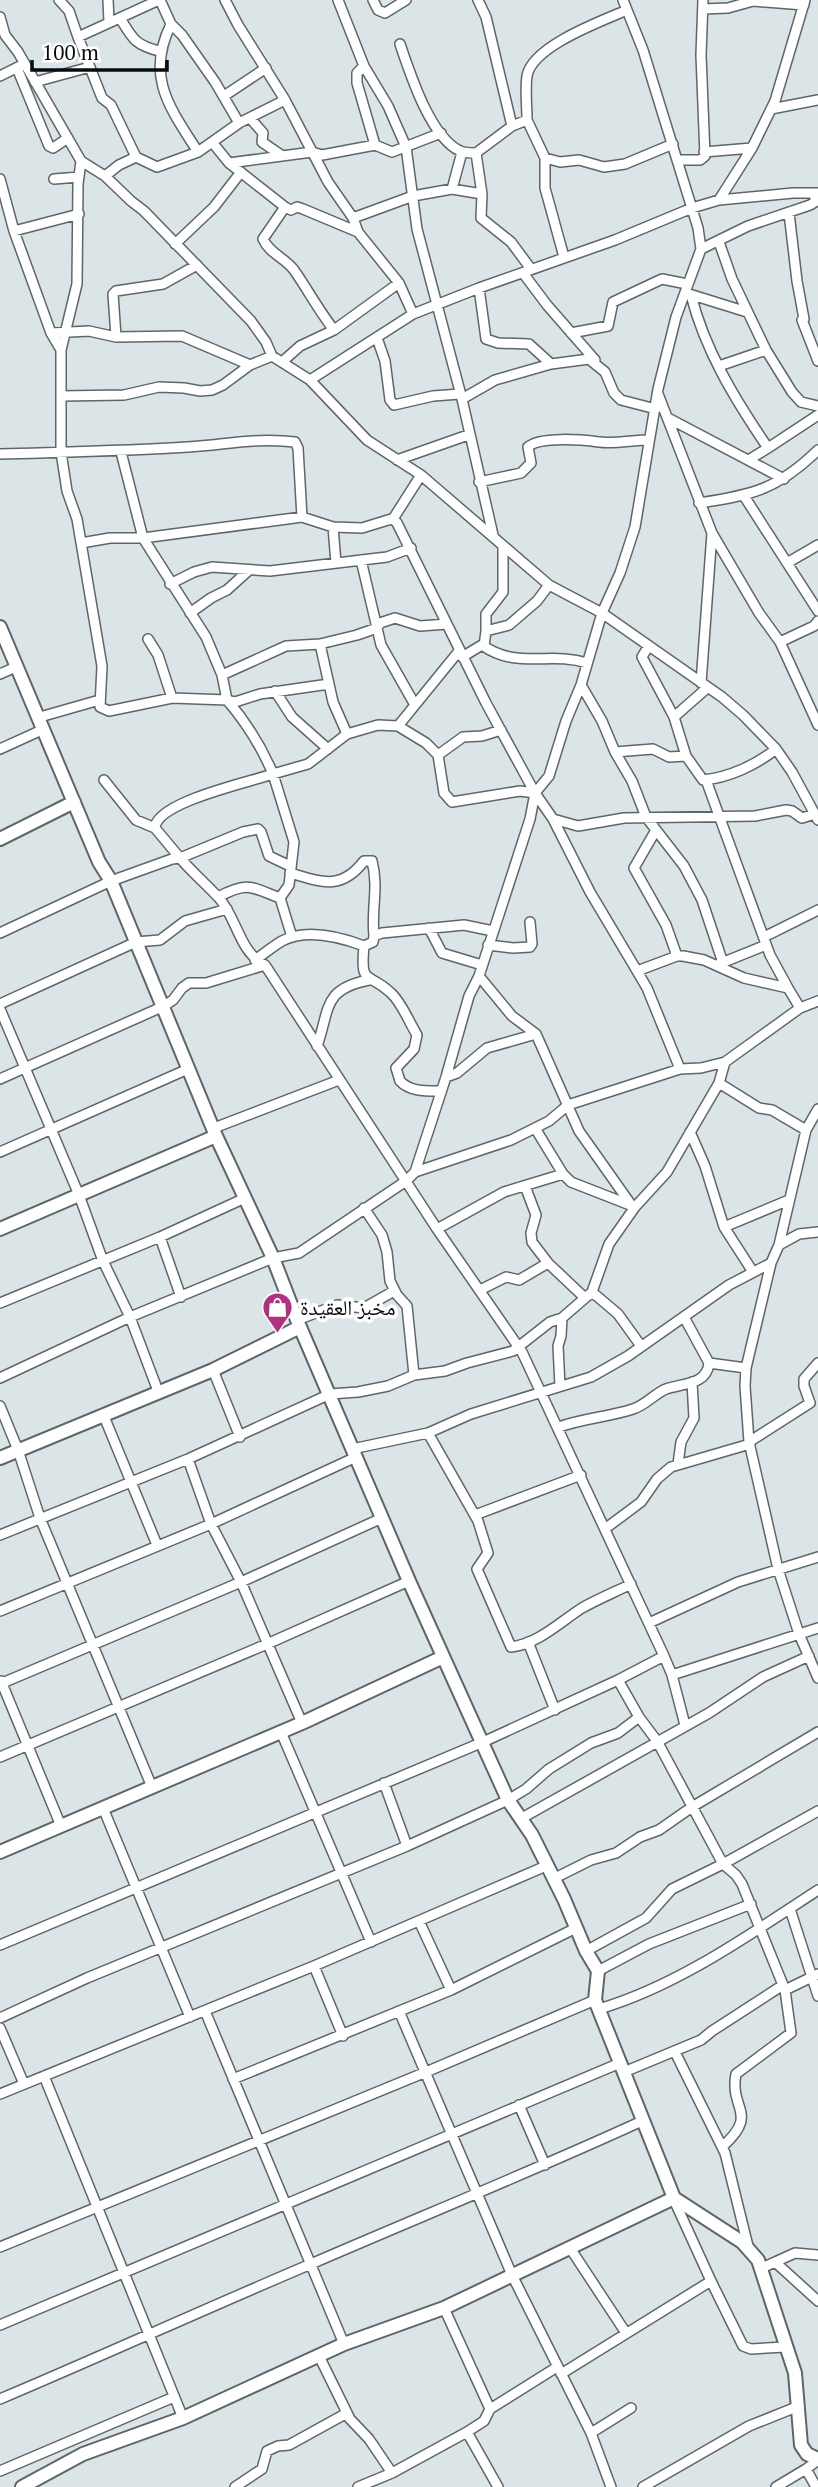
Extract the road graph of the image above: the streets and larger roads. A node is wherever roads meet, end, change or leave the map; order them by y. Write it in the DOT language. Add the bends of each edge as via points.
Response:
graph roads {
  1 [pos="59,0"];
  2 [pos="108,0"];
  3 [pos="160,0"];
  4 [pos="225,0"];
  5 [pos="338,0"];
  6 [pos="373,0"];
  7 [pos="406,0"];
  8 [pos="478,0"];
  9 [pos="623,0"];
  10 [pos="804,3"];
  11 [pos="703,5"];
  12 [pos="627,10"];
  13 [pos="0,16"];
  14 [pos="120,18"];
  15 [pos="109,22"];
  16 [pos="171,24"];
  17 [pos="78,37"];
  18 [pos="400,44"];
  19 [pos="159,51"];
  20 [pos="21,66"];
  21 [pos="364,66"];
  22 [pos="90,67"];
  23 [pos="266,68"];
  24 [pos="0,76"];
  25 [pos="35,82"];
  26 [pos="224,96"];
  27 [pos="285,100"];
  28 [pos="818,100"];
  29 [pos="771,109"];
  30 [pos="250,118"];
  31 [pos="527,120"];
  32 [pos="239,123"];
  33 [pos="512,126"];
  34 [pos="441,133"];
  35 [pos="68,138"];
  36 [pos="212,142"];
  37 [pos="673,144"];
  38 [pos="375,145"];
  39 [pos="406,147"];
  40 [pos="752,148"];
  41 [pos="198,152"];
  42 [pos="312,152"];
  43 [pos="462,152"];
  44 [pos="704,152"];
  45 [pos="476,153"];
  46 [pos="281,155"];
  47 [pos="136,157"];
  48 [pos="545,158"];
  49 [pos="677,160"];
  50 [pos="81,161"];
  51 [pos="229,163"];
  52 [pos="241,172"];
  53 [pos="105,176"];
  54 [pos="79,177"];
  55 [pos="0,179"];
  56 [pos="54,179"];
  57 [pos="452,189"];
  58 [pos="816,193"];
  59 [pos="481,194"];
  60 [pos="413,196"];
  61 [pos="719,200"];
  62 [pos="285,207"];
  63 [pos="692,208"];
  64 [pos="79,214"];
  65 [pos="789,214"];
  66 [pos="353,218"];
  67 [pos="15,231"];
  68 [pos="358,232"];
  69 [pos="719,242"];
  70 [pos="174,244"];
  71 [pos="701,249"];
  72 [pos="564,257"];
  73 [pos="197,265"];
  74 [pos="527,271"];
  75 [pos="399,283"];
  76 [pos="479,288"];
  77 [pos="687,290"];
  78 [pos="437,305"];
  79 [pos="747,312"];
  80 [pos="413,313"];
  81 [pos="334,330"];
  82 [pos="66,333"];
  83 [pos="571,333"];
  84 [pos="51,334"];
  85 [pos="116,337"];
  86 [pos="377,338"];
  87 [pos="61,350"];
  88 [pos="766,350"];
  89 [pos="272,356"];
  90 [pos="818,361"];
  91 [pos="282,362"];
  92 [pos="551,364"];
  93 [pos="250,365"];
  94 [pos="719,366"];
  95 [pos="605,372"];
  96 [pos="310,380"];
  97 [pos="658,393"];
  98 [pos="61,396"];
  99 [pos="461,397"];
  100 [pos="818,405"];
  101 [pos="656,409"];
  102 [pos="818,415"];
  103 [pos="668,418"];
  104 [pos="468,435"];
  105 [pos="649,440"];
  106 [pos="768,448"];
  107 [pos="818,450"];
  108 [pos="61,452"];
  109 [pos="121,452"];
  110 [pos="0,454"];
  111 [pos="397,460"];
  112 [pos="750,460"];
  113 [pos="421,475"];
  114 [pos="784,479"];
  115 [pos="479,482"];
  116 [pos="744,496"];
  117 [pos="699,503"];
  118 [pos="302,517"];
  119 [pos="393,519"];
  120 [pos="333,527"];
  121 [pos="712,533"];
  122 [pos="493,535"];
  123 [pos="142,538"];
  124 [pos="81,543"];
  125 [pos="818,545"];
  126 [pos="503,547"];
  127 [pos="411,548"];
  128 [pos="361,560"];
  129 [pos="336,563"];
  130 [pos="787,563"];
  131 [pos="248,571"];
  132 [pos="170,584"];
  133 [pos="549,585"];
  134 [pos="818,611"];
  135 [pos="190,613"];
  136 [pos="602,613"];
  137 [pos="818,621"];
  138 [pos="447,624"];
  139 [pos="0,626"];
  140 [pos="377,628"];
  141 [pos="486,631"];
  142 [pos="148,639"];
  143 [pos="780,642"];
  144 [pos="320,644"];
  145 [pos="484,646"];
  146 [pos="649,647"];
  147 [pos="461,654"];
  148 [pos="587,663"];
  149 [pos="16,667"];
  150 [pos="0,674"];
  151 [pos="222,675"];
  152 [pos="329,684"];
  153 [pos="581,685"];
  154 [pos="704,685"];
  155 [pos="275,691"];
  156 [pos="172,698"];
  157 [pos="227,701"];
  158 [pos="415,705"];
  159 [pos="814,706"];
  160 [pos="100,708"];
  161 [pos="674,717"];
  162 [pos="42,723"];
  163 [pos="818,725"];
  164 [pos="398,726"];
  165 [pos="501,730"];
  166 [pos="346,733"];
  167 [pos="0,749"];
  168 [pos="328,749"];
  169 [pos="776,749"];
  170 [pos="615,752"];
  171 [pos="438,755"];
  172 [pos="686,756"];
  173 [pos="274,774"];
  174 [pos="104,780"];
  175 [pos="706,780"];
  176 [pos="535,793"];
  177 [pos="74,802"];
  178 [pos="718,816"];
  179 [pos="646,817"];
  180 [pos="816,817"];
  181 [pos="553,819"];
  182 [pos="155,828"];
  183 [pos="656,830"];
  184 [pos="0,839"];
  185 [pos="180,858"];
  186 [pos="290,869"];
  187 [pos="111,881"];
  188 [pos="218,897"];
  189 [pos="280,898"];
  190 [pos="227,909"];
  191 [pos="818,911"];
  192 [pos="530,922"];
  193 [pos="429,928"];
  194 [pos="493,931"];
  195 [pos="0,933"];
  196 [pos="374,936"];
  197 [pos="292,937"];
  198 [pos="765,941"];
  199 [pos="136,942"];
  200 [pos="488,945"];
  201 [pos="365,946"];
  202 [pos="677,956"];
  203 [pos="255,960"];
  204 [pos="720,964"];
  205 [pos="265,965"];
  206 [pos="482,965"];
  207 [pos="637,971"];
  208 [pos="479,976"];
  209 [pos="369,980"];
  210 [pos="788,988"];
  211 [pos="818,1001"];
  212 [pos="0,1006"];
  213 [pos="164,1006"];
  214 [pos="800,1008"];
  215 [pos="536,1034"];
  216 [pos="317,1046"];
  217 [pos="725,1062"];
  218 [pos="25,1069"];
  219 [pos="188,1069"];
  220 [pos="680,1069"];
  221 [pos="446,1077"];
  222 [pos="0,1079"];
  223 [pos="339,1080"];
  224 [pos="719,1083"];
  225 [pos="441,1091"];
  226 [pos="568,1105"];
  227 [pos="818,1109"];
  228 [pos="535,1128"];
  229 [pos="806,1130"];
  230 [pos="50,1131"];
  231 [pos="215,1132"];
  232 [pos="690,1132"];
  233 [pos="0,1152"];
  234 [pos="415,1172"];
  235 [pos="563,1174"];
  236 [pos="406,1181"];
  237 [pos="525,1186"];
  238 [pos="79,1195"];
  239 [pos="245,1198"];
  240 [pos="789,1200"];
  241 [pos="634,1206"];
  242 [pos="363,1208"];
  243 [pos="724,1227"];
  244 [pos="437,1229"];
  245 [pos="0,1230"];
  246 [pos="818,1231"];
  247 [pos="160,1237"];
  248 [pos="779,1245"];
  249 [pos="273,1258"];
  250 [pos="103,1261"];
  251 [pos="548,1264"];
  252 [pos="771,1264"];
  253 [pos="753,1272"];
  254 [pos="480,1290"];
  255 [pos="394,1291"];
  256 [pos="588,1295"];
  257 [pos="181,1297"];
  258 [pos="0,1303"];
  259 [pos="130,1317"];
  260 [pos="684,1317"];
  261 [pos="562,1318"];
  262 [pos="298,1324"];
  263 [pos="518,1346"];
  264 [pos="641,1346"];
  265 [pos="709,1363"];
  266 [pos="818,1363"];
  267 [pos="746,1367"];
  268 [pos="213,1370"];
  269 [pos="414,1375"];
  270 [pos="0,1378"];
  271 [pos="692,1382"];
  272 [pos="560,1387"];
  273 [pos="158,1391"];
  274 [pos="542,1392"];
  275 [pos="330,1394"];
  276 [pos="0,1406"];
  277 [pos="103,1414"];
  278 [pos="559,1427"];
  279 [pos="428,1433"];
  280 [pos="240,1437"];
  281 [pos="750,1443"];
  282 [pos="18,1450"];
  283 [pos="354,1453"];
  284 [pos="0,1458"];
  285 [pos="188,1459"];
  286 [pos="678,1464"];
  287 [pos="581,1475"];
  288 [pos="132,1481"];
  289 [pos="475,1515"];
  290 [pos="40,1518"];
  291 [pos="382,1518"];
  292 [pos="211,1524"];
  293 [pos="606,1528"];
  294 [pos="0,1535"];
  295 [pos="157,1545"];
  296 [pos="818,1557"];
  297 [pos="778,1569"];
  298 [pos="409,1581"];
  299 [pos="241,1582"];
  300 [pos="67,1583"];
  301 [pos="631,1584"];
  302 [pos="0,1612"];
  303 [pos="649,1623"];
  304 [pos="818,1628"];
  305 [pos="799,1634"];
  306 [pos="528,1642"];
  307 [pos="267,1644"];
  308 [pos="93,1645"];
  309 [pos="664,1656"];
  310 [pos="443,1657"];
  311 [pos="808,1657"];
  312 [pos="672,1675"];
  313 [pos="818,1678"];
  314 [pos="618,1680"];
  315 [pos="1,1682"];
  316 [pos="118,1707"];
  317 [pos="555,1710"];
  318 [pos="639,1717"];
  319 [pos="302,1723"];
  320 [pos="685,1725"];
  321 [pos="281,1732"];
  322 [pos="818,1732"];
  323 [pos="657,1741"];
  324 [pos="483,1742"];
  325 [pos="29,1745"];
  326 [pos="0,1757"];
  327 [pos="384,1783"];
  328 [pos="152,1787"];
  329 [pos="508,1800"];
  330 [pos="692,1807"];
  331 [pos="103,1808"];
  332 [pos="818,1811"];
  333 [pos="316,1812"];
  334 [pos="522,1818"];
  335 [pos="61,1826"];
  336 [pos="407,1846"];
  337 [pos="0,1852"];
  338 [pos="723,1864"];
  339 [pos="547,1866"];
  340 [pos="342,1874"];
  341 [pos="553,1879"];
  342 [pos="136,1887"];
  343 [pos="818,1890"];
  344 [pos="751,1904"];
  345 [pos="790,1909"];
  346 [pos="419,1921"];
  347 [pos="759,1927"];
  348 [pos="576,1928"];
  349 [pos="371,1942"];
  350 [pos="0,1945"];
  351 [pos="161,1947"];
  352 [pos="586,1951"];
  353 [pos="314,1966"];
  354 [pos="598,1971"];
  355 [pos="814,1975"];
  356 [pos="784,1988"];
  357 [pos="451,1990"];
  358 [pos="818,1996"];
  359 [pos="597,2005"];
  360 [pos="205,2011"];
  361 [pos="399,2011"];
  362 [pos="190,2017"];
  363 [pos="0,2018"];
  364 [pos="0,2028"];
  365 [pos="343,2036"];
  366 [pos="675,2052"];
  367 [pos="622,2068"];
  368 [pos="426,2072"];
  369 [pos="44,2076"];
  370 [pos="233,2079"];
  371 [pos="24,2084"];
  372 [pos="0,2094"];
  373 [pos="519,2105"];
  374 [pos="642,2122"];
  375 [pos="452,2133"];
  376 [pos="258,2141"];
  377 [pos="722,2147"];
  378 [pos="545,2165"];
  379 [pos="478,2194"];
  380 [pos="674,2198"];
  381 [pos="284,2204"];
  382 [pos="96,2207"];
  383 [pos="0,2247"];
  384 [pos="570,2248"];
  385 [pos="748,2248"];
  386 [pos="818,2255"];
  387 [pos="775,2262"];
  388 [pos="310,2264"];
  389 [pos="762,2268"];
  390 [pos="122,2272"];
  391 [pos="512,2275"];
  392 [pos="711,2281"];
  393 [pos="818,2301"];
  394 [pos="444,2308"];
  395 [pos="0,2325"];
  396 [pos="626,2333"];
  397 [pos="149,2336"];
  398 [pos="344,2344"];
  399 [pos="785,2347"];
  400 [pos="319,2356"];
  401 [pos="559,2371"];
  402 [pos="174,2397"];
  403 [pos="0,2399"];
  404 [pos="799,2406"];
  405 [pos="631,2408"];
  406 [pos="491,2409"];
  407 [pos="347,2413"];
  408 [pos="183,2418"];
  409 [pos="467,2432"];
  410 [pos="591,2433"];
  411 [pos="818,2459"];
  412 [pos="806,2469"];
  413 [pos="0,2471"];
  414 [pos="393,2473"];
  415 [pos="22,2487"];
  416 [pos="235,2487"];
  417 [pos="358,2487"];
  418 [pos="498,2487"];
  419 [pos="611,2487"];
  420 [pos="643,2487"];
  421 [pos="776,2487"];
  422 [pos="816,2487"];
  1 -- 17 [label="street" via="69,11"];
  2 -- 15 [label="street"];
  3 -- 14 [label="street"];
  3 -- 16 [label="street"];
  4 -- 23 [label="street"];
  5 -- 21 [label="street"];
  6 -- 7 [label="street" via="385,13"];
  8 -- 33 [label="street"];
  9 -- 12 [label="street"];
  10 -- 11 [label="street"];
  10 -- 29 [label="street"];
  11 -- 44 [label="street"];
  12 -- 31 [label="street" via="560,40 534,62 527,76"];
  12 -- 37 [label="street"];
  13 -- 20 [label="street"];
  14 -- 15 [label="street"];
  14 -- 19 [label="street" via="134,40"];
  15 -- 17 [label="street"];
  16 -- 19 [label="street"];
  16 -- 26 [label="street"];
  17 -- 22 [label="street"];
  18 -- 34 [label="street"];
  19 -- 41 [label="street" via="162,88"];
  20 -- 24 [label="street"];
  20 -- 25 [label="street"];
  20 -- 35 [label="street" via="32,110 49,146"];
  21 -- 38 [label="street" via="357,73 357,83"];
  21 -- 39 [label="street"];
  22 -- 25 [label="street"];
  22 -- 47 [label="street"];
  23 -- 26 [label="street"];
  23 -- 27 [label="street"];
  25 -- 35 [label="street"];
  26 -- 32 [label="street"];
  27 -- 30 [label="street"];
  27 -- 42 [label="street"];
  28 -- 29 [label="street"];
  29 -- 40 [label="street"];
  30 -- 32 [label="street"];
  30 -- 46 [label="street" via="263,133 262,142"];
  31 -- 33 [label="street"];
  31 -- 48 [label="street"];
  32 -- 36 [label="street"];
  33 -- 45 [label="street"];
  34 -- 39 [label="street"];
  34 -- 43 [label="street"];
  35 -- 50 [label="street"];
  36 -- 41 [label="street"];
  36 -- 51 [label="street"];
  37 -- 48 [label="street" via="625,164 604,167"];
  37 -- 49 [label="street"];
  38 -- 39 [label="street" via="393,152"];
  38 -- 42 [label="street" via="322,155"];
  39 -- 60 [label="street"];
  40 -- 44 [label="street"];
  40 -- 61 [label="street"];
  41 -- 47 [label="street" via="158,167"];
  42 -- 46 [label="street"];
  42 -- 66 [label="street"];
  43 -- 45 [label="street"];
  43 -- 57 [label="street"];
  44 -- 49 [label="street" via="700,160"];
  45 -- 59 [label="street"];
  46 -- 51 [label="street"];
  47 -- 53 [label="street"];
  48 -- 72 [label="street" via="545,188"];
  49 -- 63 [label="street"];
  50 -- 53 [label="street"];
  50 -- 54 [label="street"];
  51 -- 52 [label="street"];
  52 -- 62 [label="street"];
  52 -- 70 [label="street" via="214,207"];
  53 -- 70 [label="street"];
  54 -- 56 [label="street"];
  54 -- 64 [label="street"];
  55 -- 67 [label="street"];
  57 -- 59 [label="street"];
  57 -- 60 [label="street"];
  58 -- 61 [label="street"];
  58 -- 65 [label="street" via="815,202"];
  59 -- 74 [label="street" via="481,218 512,242"];
  60 -- 66 [label="street"];
  60 -- 78 [label="street"];
  61 -- 63 [label="street"];
  62 -- 68 [label="street" via="303,209"];
  62 -- 81 [label="street" via="262,239 293,268"];
  63 -- 71 [label="street"];
  63 -- 72 [label="street"];
  64 -- 67 [label="street"];
  64 -- 82 [label="street" via="77,284"];
  65 -- 69 [label="street" via="748,226"];
  65 -- 90 [label="street" via="802,320"];
  66 -- 68 [label="street"];
  67 -- 84 [label="street"];
  68 -- 75 [label="street"];
  69 -- 71 [label="street"];
  69 -- 79 [label="street"];
  70 -- 73 [label="street"];
  71 -- 77 [label="street"];
  72 -- 74 [label="street"];
  73 -- 85 [label="street" via="163,284 116,291"];
  73 -- 89 [label="street" via="251,321"];
  74 -- 76 [label="street"];
  74 -- 83 [label="street"];
  75 -- 80 [label="street"];
  75 -- 81 [label="street"];
  76 -- 78 [label="street"];
  76 -- 92 [label="street" via="486,339 529,344"];
  77 -- 79 [label="street"];
  77 -- 83 [label="street" via="662,279 613,302 608,326"];
  77 -- 94 [label="street"];
  77 -- 97 [label="street"];
  78 -- 80 [label="street"];
  78 -- 99 [label="street"];
  79 -- 88 [label="street"];
  80 -- 86 [label="street"];
  81 -- 91 [label="street" via="300,346"];
  82 -- 84 [label="street"];
  82 -- 85 [label="street" via="89,331"];
  82 -- 87 [label="street"];
  83 -- 95 [label="street"];
  84 -- 87 [label="street"];
  85 -- 93 [label="street" via="182,336"];
  86 -- 96 [label="street"];
  86 -- 99 [label="street" via="394,405 433,396"];
  87 -- 98 [label="street"];
  88 -- 94 [label="street"];
  88 -- 100 [label="street" via="792,392 802,402"];
  89 -- 91 [label="street"];
  89 -- 93 [label="street"];
  91 -- 96 [label="street"];
  92 -- 95 [label="street" via="589,359"];
  92 -- 99 [label="street" via="495,380"];
  93 -- 98 [label="street" via="212,390 159,387 124,395"];
  94 -- 106 [label="street"];
  95 -- 101 [label="street" via="621,400"];
  96 -- 111 [label="street" via="367,440"];
  97 -- 101 [label="street"];
  97 -- 103 [label="street"];
  98 -- 108 [label="street"];
  99 -- 104 [label="street"];
  101 -- 105 [label="street"];
  102 -- 106 [label="street"];
  103 -- 112 [label="street"];
  103 -- 117 [label="street"];
  104 -- 111 [label="street"];
  104 -- 115 [label="street"];
  105 -- 115 [label="street" via="532,443 528,447 531,463 521,473"];
  105 -- 136 [label="street" via="635,527"];
  106 -- 112 [label="street"];
  107 -- 114 [label="street"];
  108 -- 109 [label="street"];
  108 -- 110 [label="street"];
  108 -- 124 [label="street"];
  109 -- 118 [label="street" via="250,439 295,442"];
  109 -- 123 [label="street"];
  111 -- 113 [label="street"];
  112 -- 114 [label="street"];
  113 -- 119 [label="street"];
  113 -- 122 [label="street"];
  114 -- 116 [label="street"];
  115 -- 122 [label="street"];
  116 -- 117 [label="street"];
  116 -- 130 [label="street"];
  117 -- 121 [label="street"];
  118 -- 120 [label="street"];
  118 -- 123 [label="street"];
  119 -- 120 [label="street" via="362,528"];
  119 -- 127 [label="street"];
  120 -- 129 [label="street"];
  121 -- 143 [label="street"];
  121 -- 154 [label="street"];
  122 -- 126 [label="street"];
  123 -- 124 [label="street"];
  123 -- 132 [label="street"];
  124 -- 160 [label="street" via="102,666"];
  125 -- 130 [label="street"];
  126 -- 133 [label="street"];
  126 -- 141 [label="street" via="503,592 488,609"];
  127 -- 128 [label="street"];
  127 -- 138 [label="street"];
  128 -- 129 [label="street"];
  128 -- 140 [label="street"];
  129 -- 131 [label="street"];
  130 -- 134 [label="street"];
  131 -- 132 [label="street" via="212,567"];
  131 -- 135 [label="street"];
  132 -- 135 [label="street"];
  133 -- 136 [label="street"];
  133 -- 141 [label="street" via="509,625"];
  135 -- 151 [label="street"];
  136 -- 146 [label="street"];
  136 -- 148 [label="street"];
  137 -- 143 [label="street"];
  138 -- 140 [label="street" via="420,626 395,618"];
  138 -- 147 [label="street"];
  139 -- 149 [label="street"];
  140 -- 144 [label="street"];
  140 -- 158 [label="street" via="381,645"];
  141 -- 145 [label="street"];
  142 -- 156 [label="street" via="158,654"];
  143 -- 159 [label="street"];
  144 -- 151 [label="street" via="286,646"];
  144 -- 152 [label="street"];
  145 -- 147 [label="street"];
  145 -- 148 [label="street" via="509,659"];
  146 -- 154 [label="street"];
  146 -- 161 [label="street" via="642,657"];
  147 -- 158 [label="street"];
  147 -- 165 [label="street"];
  148 -- 153 [label="street"];
  149 -- 150 [label="street"];
  149 -- 162 [label="street"];
  151 -- 157 [label="street"];
  152 -- 155 [label="street"];
  152 -- 166 [label="street"];
  153 -- 170 [label="street"];
  153 -- 176 [label="street" via="549,776"];
  154 -- 161 [label="street"];
  154 -- 169 [label="street"];
  155 -- 157 [label="street"];
  155 -- 168 [label="street" via="292,718"];
  156 -- 157 [label="street"];
  156 -- 160 [label="street" via="119,711"];
  157 -- 173 [label="street"];
  158 -- 164 [label="street"];
  159 -- 163 [label="street"];
  160 -- 162 [label="street" via="96,701"];
  161 -- 172 [label="street"];
  162 -- 167 [label="street"];
  162 -- 177 [label="street"];
  164 -- 166 [label="street" via="378,725"];
  164 -- 171 [label="street"];
  165 -- 171 [label="street" via="463,737"];
  165 -- 176 [label="street"];
  166 -- 168 [label="street"];
  168 -- 173 [label="street" via="308,764"];
  169 -- 175 [label="street" via="757,764"];
  169 -- 180 [label="street"];
  170 -- 172 [label="street" via="653,750 669,757"];
  170 -- 179 [label="street"];
  171 -- 176 [label="street" via="444,793 452,802 520,791"];
  172 -- 175 [label="street" via="699,779"];
  173 -- 182 [label="street" via="183,802 160,816"];
  173 -- 186 [label="street" via="294,842"];
  174 -- 182 [label="street" via="136,820"];
  175 -- 178 [label="street"];
  176 -- 181 [label="street"];
  176 -- 194 [label="street"];
  177 -- 184 [label="street"];
  177 -- 187 [label="street"];
  178 -- 179 [label="street"];
  178 -- 180 [label="street" via="786,810 802,818"];
  178 -- 198 [label="street"];
  179 -- 181 [label="street" via="578,826"];
  179 -- 183 [label="street"];
  181 -- 207 [label="street"];
  182 -- 185 [label="street"];
  183 -- 202 [label="street" via="634,869 666,925"];
  183 -- 204 [label="street" via="684,866 702,900"];
  185 -- 186 [label="street" via="256,829 269,856"];
  185 -- 187 [label="street"];
  185 -- 188 [label="street"];
  186 -- 189 [label="street" via="289,885"];
  186 -- 196 [label="street" via="328,882 350,877 363,861 372,862 377,879"];
  187 -- 195 [label="street"];
  187 -- 199 [label="street"];
  188 -- 189 [label="street" via="245,886"];
  188 -- 190 [label="street"];
  189 -- 197 [label="street"];
  190 -- 199 [label="street" via="185,921 160,940"];
  190 -- 203 [label="street"];
  191 -- 198 [label="street"];
  192 -- 200 [label="street" via="530,947"];
  193 -- 194 [label="street" via="464,925"];
  193 -- 196 [label="street"];
  193 -- 206 [label="street" via="442,953"];
  194 -- 200 [label="street"];
  196 -- 201 [label="street"];
  197 -- 201 [label="street" via="329,936"];
  197 -- 203 [label="street"];
  198 -- 204 [label="street"];
  198 -- 210 [label="street"];
  199 -- 212 [label="street"];
  199 -- 213 [label="street"];
  200 -- 206 [label="street"];
  201 -- 209 [label="street" via="363,964"];
  202 -- 204 [label="street"];
  202 -- 207 [label="street"];
  203 -- 205 [label="street"];
  204 -- 210 [label="street" via="744,978"];
  205 -- 213 [label="street" via="206,983 189,983"];
  205 -- 216 [label="street"];
  206 -- 208 [label="street"];
  207 -- 220 [label="street"];
  208 -- 215 [label="street" via="512,1016"];
  208 -- 221 [label="street"];
  209 -- 216 [label="street" via="344,987 328,1005"];
  209 -- 225 [label="street" via="392,994 417,1035 414,1049 396,1068 400,1081 410,1088"];
  210 -- 214 [label="street"];
  211 -- 214 [label="street"];
  212 -- 218 [label="street"];
  213 -- 218 [label="street"];
  213 -- 219 [label="street"];
  214 -- 217 [label="street"];
  215 -- 221 [label="street" via="487,1048"];
  215 -- 226 [label="street"];
  216 -- 223 [label="street"];
  217 -- 220 [label="street"];
  217 -- 224 [label="street"];
  218 -- 222 [label="street"];
  218 -- 230 [label="street"];
  219 -- 230 [label="street"];
  219 -- 231 [label="street"];
  220 -- 226 [label="street"];
  221 -- 225 [label="street"];
  223 -- 231 [label="street"];
  223 -- 236 [label="street"];
  224 -- 229 [label="street"];
  224 -- 232 [label="street"];
  225 -- 234 [label="street"];
  226 -- 228 [label="street"];
  226 -- 241 [label="street" via="579,1131"];
  227 -- 229 [label="street"];
  228 -- 234 [label="street"];
  228 -- 235 [label="street"];
  229 -- 240 [label="street"];
  230 -- 233 [label="street"];
  230 -- 238 [label="street"];
  231 -- 238 [label="street"];
  231 -- 239 [label="street"];
  232 -- 241 [label="street" via="667,1172"];
  232 -- 243 [label="street"];
  234 -- 236 [label="street"];
  235 -- 237 [label="street"];
  235 -- 241 [label="street" via="571,1182"];
  236 -- 242 [label="street"];
  236 -- 244 [label="street"];
  237 -- 244 [label="street" via="497,1195"];
  237 -- 251 [label="street" via="536,1215 531,1237"];
  238 -- 245 [label="street"];
  238 -- 250 [label="street"];
  239 -- 247 [label="street"];
  239 -- 249 [label="street"];
  240 -- 243 [label="street"];
  240 -- 248 [label="street"];
  241 -- 256 [label="street" via="610,1244"];
  242 -- 249 [label="street" via="303,1251"];
  242 -- 255 [label="street" via="382,1235"];
  243 -- 253 [label="street"];
  244 -- 254 [label="street"];
  246 -- 248 [label="street" via="799,1234"];
  247 -- 250 [label="street"];
  247 -- 257 [label="street"];
  248 -- 252 [label="street"];
  249 -- 257 [label="street"];
  249 -- 262 [label="street"];
  250 -- 258 [label="street"];
  250 -- 259 [label="street"];
  251 -- 254 [label="street" via="519,1280 502,1278"];
  251 -- 256 [label="street"];
  252 -- 253 [label="street"];
  252 -- 267 [label="street"];
  253 -- 260 [label="street"];
  254 -- 263 [label="street"];
  255 -- 262 [label="street" via="364,1308 337,1305"];
  255 -- 269 [label="street" via="407,1306"];
  256 -- 261 [label="street"];
  256 -- 264 [label="street" via="618,1314"];
  257 -- 259 [label="street"];
  259 -- 270 [label="street"];
  259 -- 273 [label="street"];
  260 -- 264 [label="street"];
  260 -- 265 [label="street"];
  261 -- 263 [label="street"];
  261 -- 272 [label="street"];
  262 -- 268 [label="street"];
  262 -- 275 [label="street"];
  263 -- 269 [label="street" via="445,1371"];
  263 -- 274 [label="street"];
  264 -- 272 [label="street" via="591,1377"];
  265 -- 267 [label="street"];
  265 -- 271 [label="street" via="706,1375"];
  266 -- 281 [label="street" via="804,1379 810,1403"];
  267 -- 281 [label="street"];
  268 -- 273 [label="street"];
  268 -- 280 [label="street"];
  269 -- 275 [label="street" via="387,1386"];
  271 -- 278 [label="street" via="665,1390 632,1409"];
  271 -- 286 [label="street" via="694,1418 681,1442"];
  272 -- 274 [label="street"];
  273 -- 277 [label="street"];
  274 -- 278 [label="street"];
  274 -- 279 [label="street" via="471,1413"];
  275 -- 280 [label="street"];
  275 -- 283 [label="street"];
  276 -- 282 [label="street"];
  277 -- 282 [label="street"];
  277 -- 288 [label="street"];
  278 -- 287 [label="street"];
  279 -- 283 [label="street"];
  279 -- 289 [label="street"];
  280 -- 285 [label="street"];
  281 -- 286 [label="street"];
  281 -- 297 [label="street"];
  282 -- 284 [label="street"];
  282 -- 290 [label="street"];
  283 -- 291 [label="street"];
  283 -- 292 [label="street"];
  285 -- 288 [label="street"];
  285 -- 292 [label="street"];
  286 -- 293 [label="street" via="662,1474 635,1507"];
  287 -- 289 [label="street"];
  287 -- 293 [label="street"];
  288 -- 290 [label="street"];
  288 -- 295 [label="street"];
  289 -- 306 [label="street" via="488,1550 477,1567 488,1598 509,1645"];
  290 -- 294 [label="street"];
  290 -- 300 [label="street"];
  291 -- 298 [label="street"];
  291 -- 299 [label="street"];
  292 -- 295 [label="street"];
  292 -- 299 [label="street"];
  293 -- 301 [label="street"];
  295 -- 300 [label="street"];
  296 -- 297 [label="street"];
  297 -- 303 [label="street"];
  297 -- 305 [label="street"];
  298 -- 307 [label="street"];
  298 -- 310 [label="street"];
  299 -- 307 [label="street"];
  299 -- 308 [label="street"];
  300 -- 302 [label="street"];
  300 -- 308 [label="street"];
  301 -- 303 [label="street"];
  301 -- 306 [label="street"];
  303 -- 309 [label="street"];
  304 -- 305 [label="street"];
  305 -- 311 [label="street"];
  305 -- 312 [label="street"];
  306 -- 317 [label="street"];
  307 -- 316 [label="street"];
  307 -- 319 [label="street"];
  308 -- 315 [label="street"];
  308 -- 316 [label="street"];
  309 -- 312 [label="street"];
  309 -- 314 [label="street"];
  310 -- 319 [label="street"];
  310 -- 324 [label="street"];
  311 -- 313 [label="street"];
  311 -- 320 [label="street" via="763,1677"];
  312 -- 320 [label="street"];
  314 -- 317 [label="street"];
  314 -- 318 [label="street"];
  315 -- 325 [label="street"];
  316 -- 325 [label="street"];
  316 -- 328 [label="street"];
  317 -- 324 [label="street"];
  318 -- 323 [label="street"];
  318 -- 329 [label="street" via="549,1769"];
  319 -- 321 [label="street"];
  320 -- 323 [label="street"];
  321 -- 328 [label="street"];
  321 -- 333 [label="street"];
  322 -- 330 [label="street"];
  323 -- 330 [label="street"];
  323 -- 334 [label="street"];
  324 -- 327 [label="street"];
  324 -- 329 [label="street"];
  325 -- 326 [label="street"];
  325 -- 335 [label="street"];
  327 -- 333 [label="street"];
  327 -- 336 [label="street"];
  328 -- 331 [label="street"];
  329 -- 334 [label="street"];
  329 -- 336 [label="street"];
  330 -- 338 [label="street"];
  330 -- 341 [label="street" via="616,1853"];
  331 -- 335 [label="street"];
  331 -- 342 [label="street"];
  332 -- 338 [label="street"];
  333 -- 340 [label="street"];
  333 -- 342 [label="street"];
  334 -- 339 [label="street"];
  335 -- 337 [label="street"];
  336 -- 340 [label="street"];
  338 -- 344 [label="street" via="736,1875"];
  338 -- 352 [label="street" via="672,1889 646,1918"];
  339 -- 341 [label="street"];
  339 -- 346 [label="street"];
  340 -- 349 [label="street"];
  340 -- 351 [label="street"];
  341 -- 348 [label="street"];
  342 -- 350 [label="street"];
  342 -- 351 [label="street"];
  343 -- 345 [label="street"];
  344 -- 347 [label="street"];
  344 -- 354 [label="street" via="649,1944"];
  345 -- 347 [label="street"];
  345 -- 355 [label="street"];
  346 -- 349 [label="street"];
  346 -- 357 [label="street"];
  347 -- 356 [label="street"];
  347 -- 359 [label="street" via="634,1999"];
  348 -- 352 [label="street"];
  348 -- 357 [label="street"];
  349 -- 353 [label="street"];
  351 -- 362 [label="street"];
  351 -- 363 [label="street"];
  352 -- 354 [label="street"];
  353 -- 360 [label="street"];
  353 -- 365 [label="street"];
  354 -- 359 [label="street"];
  355 -- 356 [label="street"];
  355 -- 358 [label="street"];
  356 -- 366 [label="street"];
  356 -- 377 [label="street" via="791,2033 736,2074 742,2119 738,2131"];
  357 -- 361 [label="street"];
  359 -- 367 [label="street"];
  359 -- 368 [label="street"];
  360 -- 362 [label="street"];
  360 -- 370 [label="street"];
  361 -- 365 [label="street"];
  361 -- 368 [label="street"];
  362 -- 369 [label="street"];
  364 -- 371 [label="street"];
  365 -- 370 [label="street"];
  366 -- 367 [label="street"];
  366 -- 377 [label="street"];
  367 -- 373 [label="street"];
  367 -- 374 [label="street"];
  368 -- 375 [label="street"];
  368 -- 376 [label="street"];
  369 -- 371 [label="street"];
  369 -- 382 [label="street"];
  370 -- 376 [label="street"];
  371 -- 372 [label="street"];
  373 -- 375 [label="street"];
  373 -- 378 [label="street"];
  374 -- 378 [label="street"];
  374 -- 380 [label="street"];
  375 -- 379 [label="street"];
  375 -- 381 [label="street"];
  376 -- 381 [label="street"];
  376 -- 382 [label="street"];
  377 -- 385 [label="street"];
  378 -- 379 [label="street"];
  379 -- 388 [label="street"];
  379 -- 391 [label="street"];
  380 -- 384 [label="street"];
  380 -- 385 [label="street"];
  380 -- 392 [label="street"];
  381 -- 388 [label="street"];
  381 -- 390 [label="street"];
  382 -- 383 [label="street"];
  382 -- 390 [label="street"];
  384 -- 391 [label="street"];
  384 -- 396 [label="street"];
  385 -- 389 [label="street"];
  386 -- 387 [label="street" via="796,2253"];
  387 -- 389 [label="street"];
  387 -- 393 [label="street"];
  388 -- 397 [label="street"];
  388 -- 398 [label="street"];
  389 -- 399 [label="street"];
  390 -- 395 [label="street"];
  390 -- 397 [label="street"];
  391 -- 394 [label="street"];
  391 -- 401 [label="street"];
  392 -- 396 [label="street"];
  392 -- 399 [label="street" via="743,2346"];
  394 -- 398 [label="street"];
  394 -- 406 [label="street"];
  396 -- 401 [label="street"];
  397 -- 402 [label="street"];
  397 -- 403 [label="street"];
  398 -- 400 [label="street"];
  399 -- 404 [label="street" via="795,2372"];
  400 -- 407 [label="street"];
  400 -- 408 [label="street"];
  401 -- 406 [label="street"];
  401 -- 410 [label="street"];
  402 -- 408 [label="street"];
  402 -- 413 [label="street"];
  404 -- 411 [label="street" via="801,2445"];
  404 -- 420 [label="street" via="749,2426"];
  405 -- 410 [label="street"];
  406 -- 409 [label="street" via="484,2421"];
  407 -- 414 [label="street"];
  407 -- 416 [label="street" via="289,2445 267,2451 262,2469"];
  408 -- 415 [label="street" via="83,2454"];
  409 -- 414 [label="street"];
  409 -- 418 [label="street"];
  410 -- 419 [label="street"];
  411 -- 412 [label="street"];
  412 -- 421 [label="street"];
  412 -- 422 [label="street"];
  414 -- 417 [label="street"];
}
